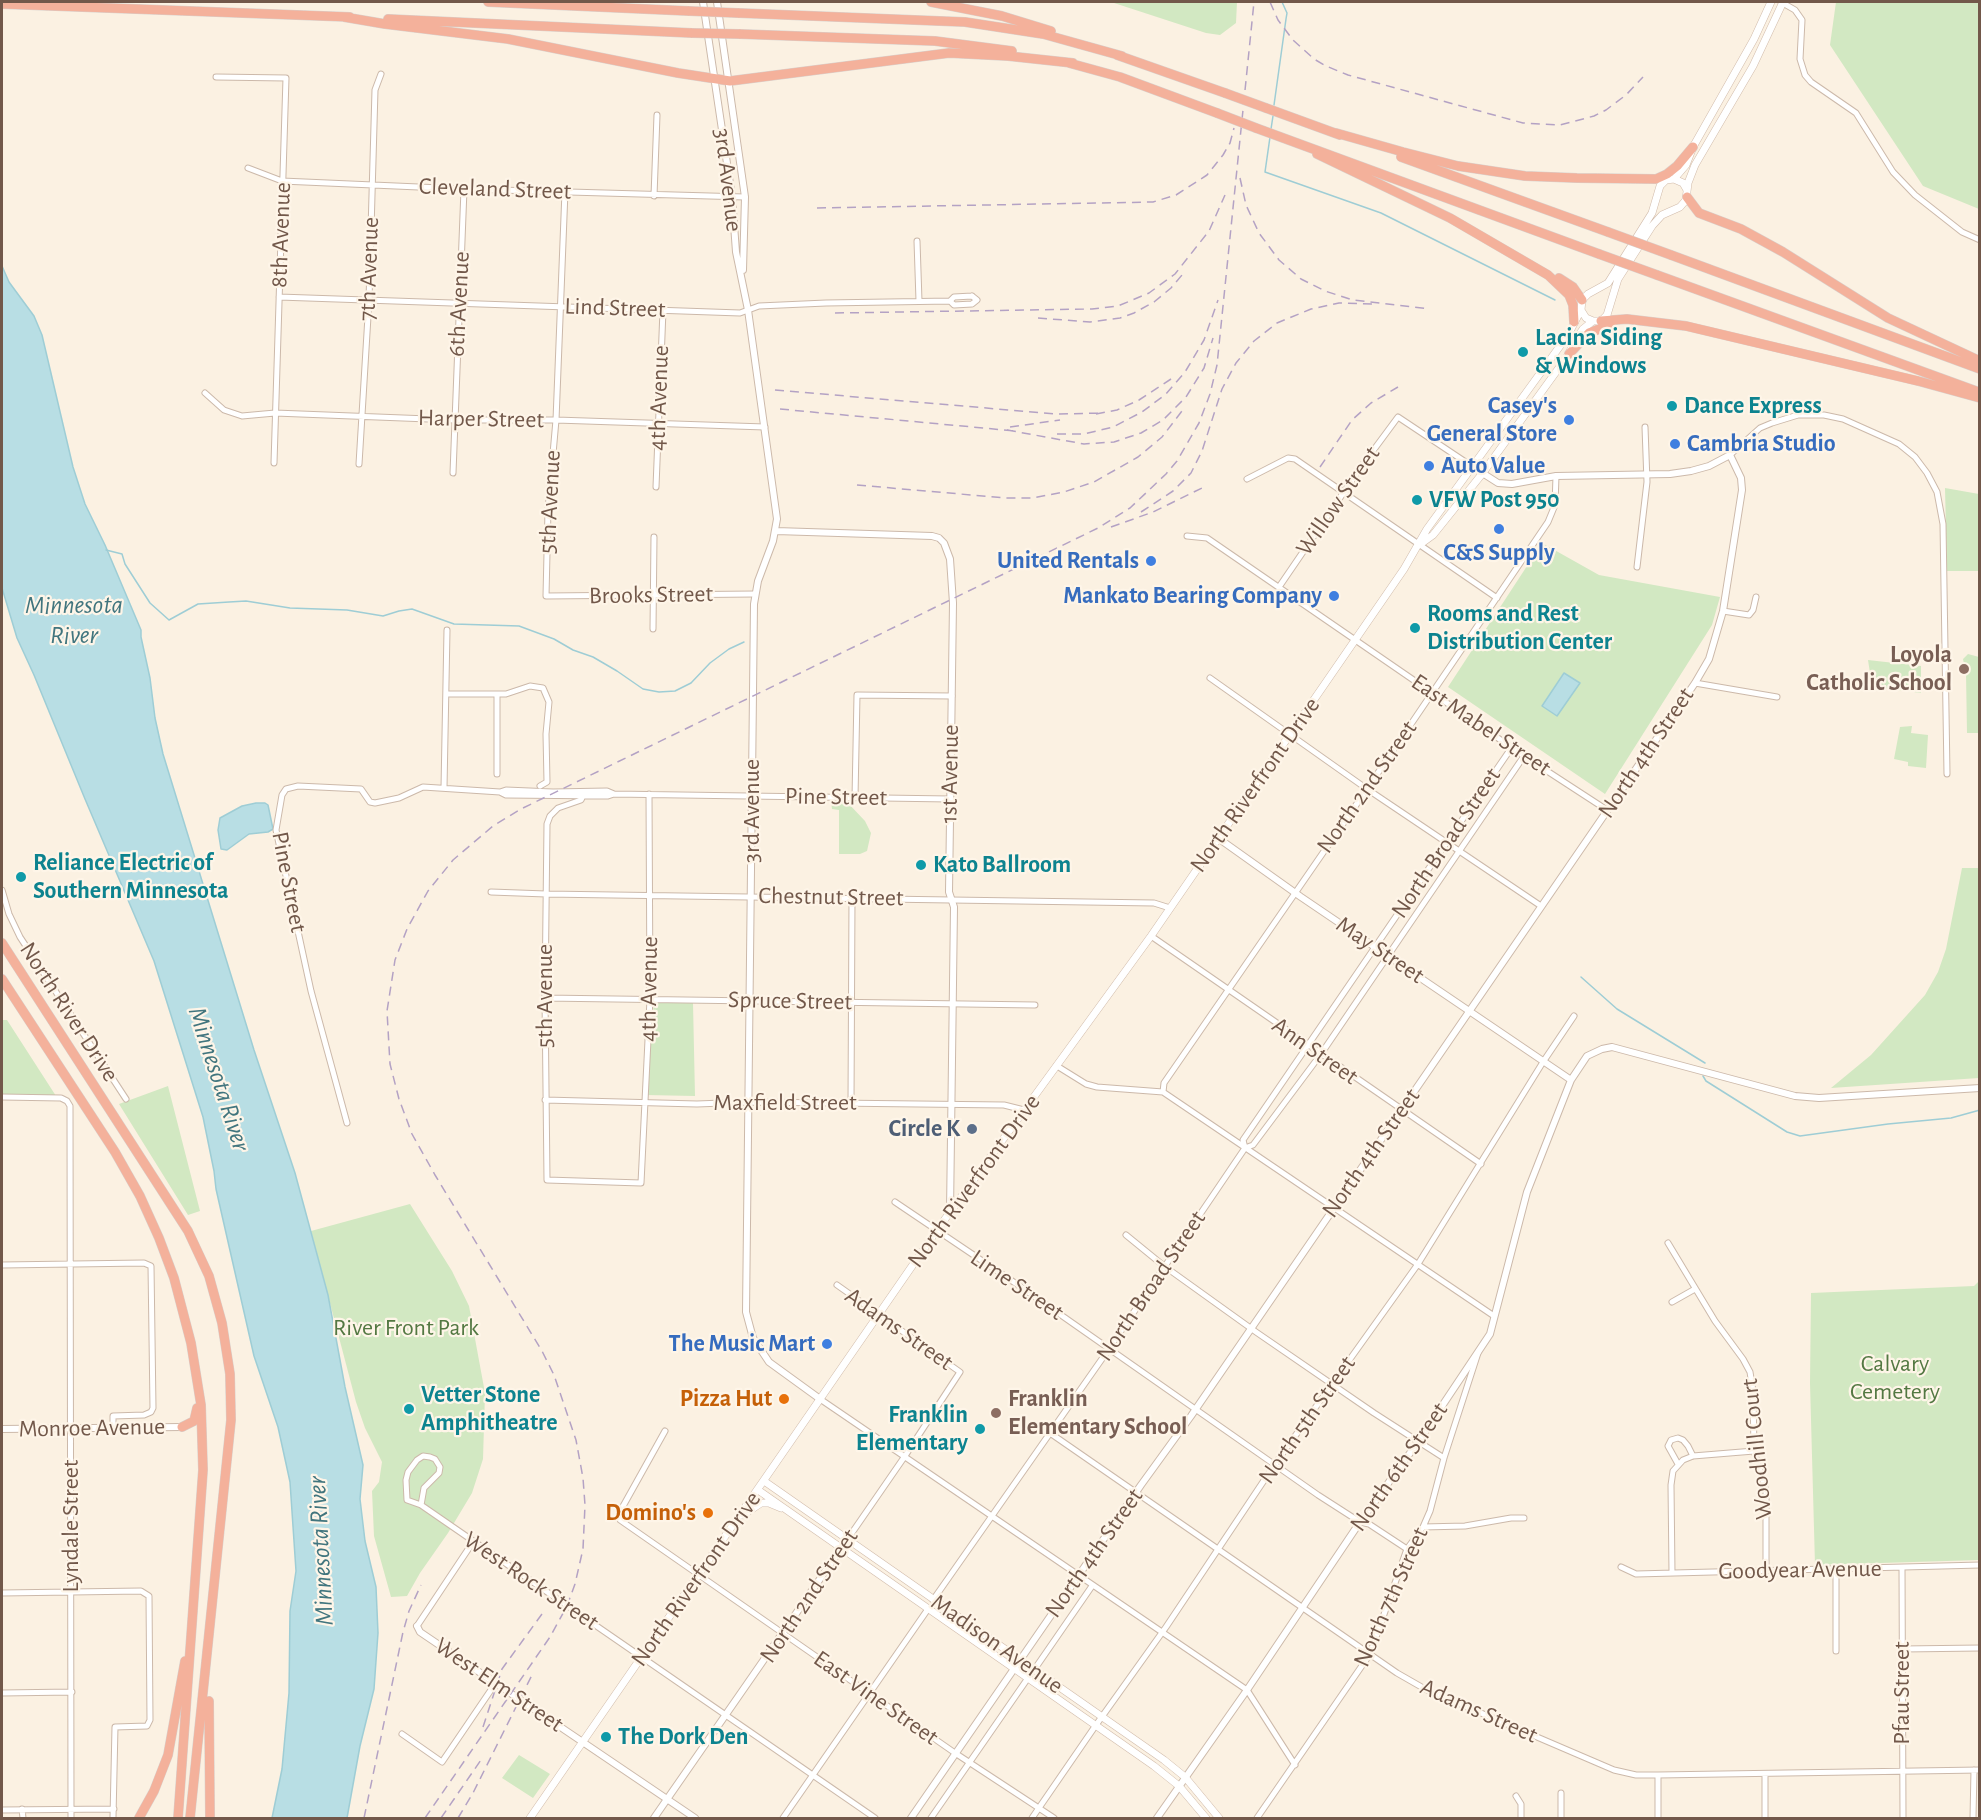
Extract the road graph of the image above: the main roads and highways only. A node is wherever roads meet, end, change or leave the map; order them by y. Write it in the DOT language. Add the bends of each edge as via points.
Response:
graph roads {
  1 [pos="488,2"];
  2 [pos="931,2"];
  3 [pos="1771,2"];
  4 [pos="1782,2"];
  5 [pos="2,4"];
  6 [pos="344,17"];
  7 [pos="1122,56"];
  8 [pos="1073,63"];
  9 [pos="1336,133"];
  10 [pos="1297,142"];
  11 [pos="1693,147"];
  12 [pos="1667,179"];
  13 [pos="1687,194"];
  14 [pos="1548,275"];
  15 [pos="1611,285"];
  16 [pos="1581,305"];
  17 [pos="1597,321"];
  18 [pos="1648,321"];
  19 [pos="1574,322"];
  20 [pos="1569,354"];
  21 [pos="1980,361"];
  22 [pos="1980,369"];
  23 [pos="1980,392"];
  24 [pos="1980,398"];
  25 [pos="1420,545"];
  26 [pos="2,942"];
  27 [pos="2,979"];
  28 [pos="195,1363"];
  29 [pos="203,1451"];
  30 [pos="764,1481"];
  31 [pos="758,1490"];
  32 [pos="787,1511"];
  33 [pos="738,1519"];
  34 [pos="194,1609"];
  35 [pos="209,1644"];
  36 [pos="140,1818"];
  37 [pos="178,1818"];
  38 [pos="190,1818"];
  39 [pos="210,1818"];
  40 [pos="530,1818"];
  41 [pos="1206,1818"];
  42 [pos="1219,1818"];
  1 -- 7 [label="highway, bridge" via="964,22 1043,34"];
  2 -- 7 [label="highway" via="1002,16"];
  3 -- 11 [label="main road"];
  4 -- 13 [label="main road" via="1758,56 1695,165"];
  5 -- 6 [label="highway"];
  6 -- 8 [label="highway, bridge" via="935,41 1017,51"];
  6 -- 8 [label="highway" via="508,39 729,81 949,53"];
  7 -- 9 [label="highway, bridge"];
  8 -- 10 [label="highway, bridge"];
  9 -- 12 [label="highway" via="1403,153 1497,173"];
  9 -- 22 [label="highway, bridge"];
  10 -- 14 [label="highway" via="1329,162 1450,218"];
  10 -- 23 [label="highway, bridge"];
  11 -- 12 [label="highway"];
  12 -- 13 [label="main road" via="1683,183"];
  12 -- 15 [label="main road"];
  13 -- 15 [label="main road" via="1680,207 1658,219"];
  13 -- 21 [label="highway" via="1699,213 1784,252 1888,318"];
  14 -- 16 [label="highway" via="1569,284"];
  14 -- 19 [label="highway" via="1569,295"];
  15 -- 16 [label="main road" via="1588,294"];
  15 -- 17 [label="main road, North Riverfront Drive" via="1610,310"];
  16 -- 17 [label="main road" via="1586,318"];
  16 -- 19 [label="main road, North Riverfront Drive"];
  17 -- 18 [label="highway"];
  17 -- 20 [label="main road, North Riverfront Drive" via="1583,329"];
  18 -- 20 [label="highway" via="1596,329"];
  18 -- 24 [label="highway" via="1779,348"];
  19 -- 25 [label="main road, North Riverfront Drive" via="1427,529"];
  20 -- 25 [label="main road, North Riverfront Drive" via="1482,474 1433,535"];
  25 -- 30 [label="main road, North Riverfront Drive" via="1151,936 937,1230"];
  26 -- 35 [label="highway" via="188,1231 209,1276 227,1349 231,1398"];
  27 -- 28 [label="highway" via="140,1196 174,1278"];
  28 -- 29 [label="highway"];
  28 -- 29 [label="highway" via="196,1417 182,1427 197,1433"];
  29 -- 34 [label="highway"];
  30 -- 31 [label="main road, North Riverfront Drive"];
  30 -- 42 [label="main road, Madison Avenue" via="1185,1777"];
  31 -- 32 [label="main road, Madison Avenue"];
  31 -- 33 [label="main road, North Riverfront Drive"];
  32 -- 33 [label="main road" via="761,1503"];
  32 -- 41 [label="main road, Madison Avenue" via="1096,1725 1179,1786"];
  33 -- 40 [label="main road, North Riverfront Drive"];
  34 -- 36 [label="highway" via="168,1755"];
  34 -- 37 [label="highway"];
  35 -- 38 [label="highway"];
  35 -- 39 [label="highway"];
}
